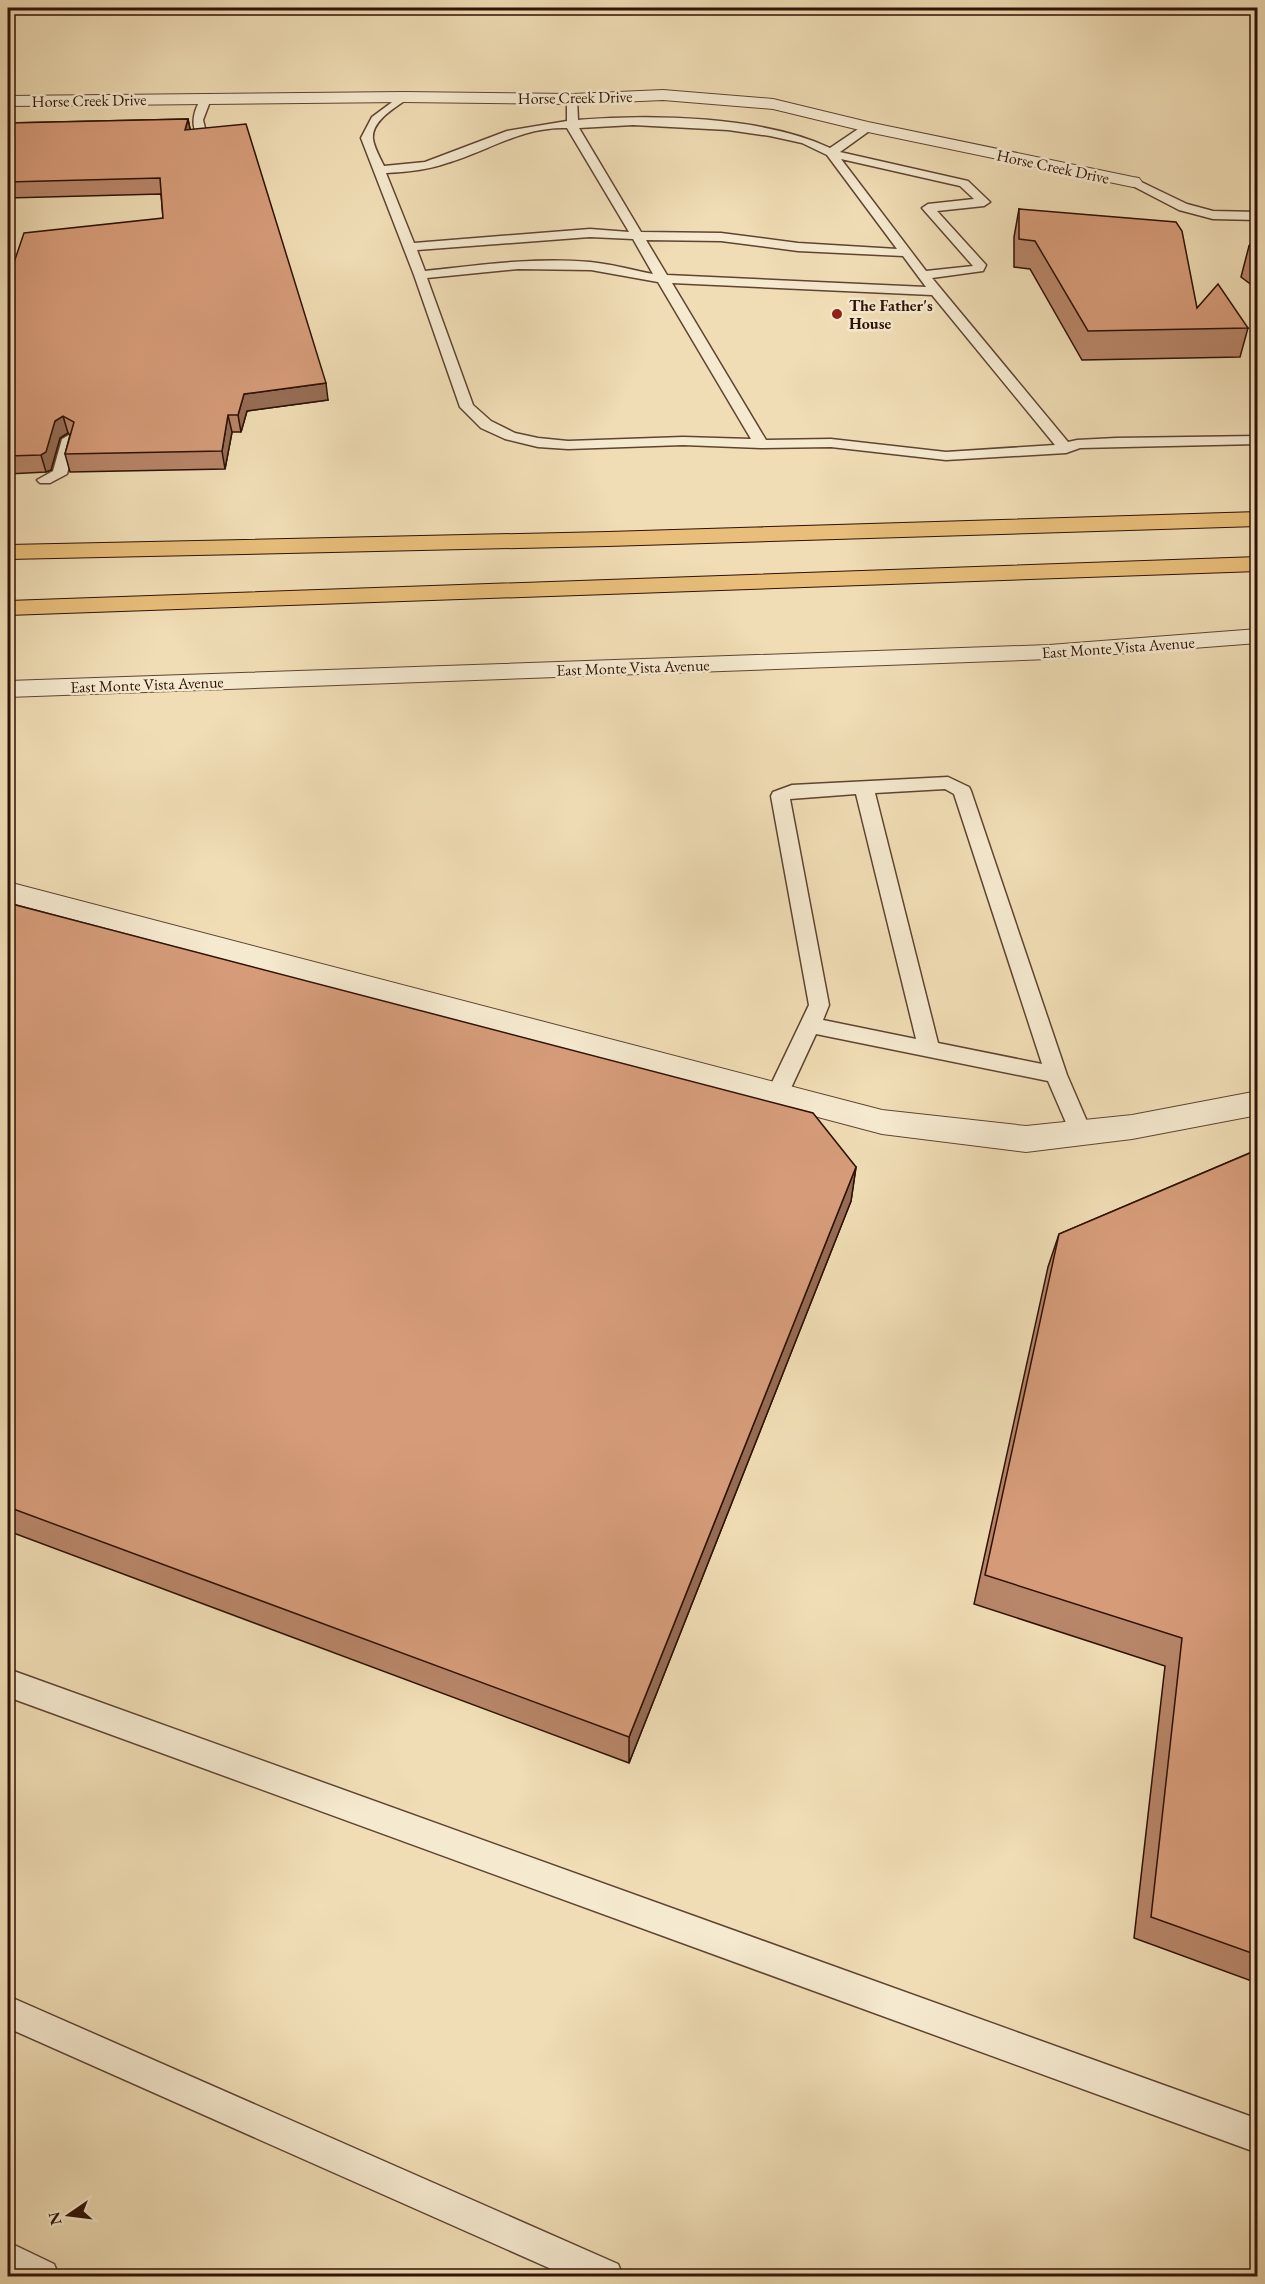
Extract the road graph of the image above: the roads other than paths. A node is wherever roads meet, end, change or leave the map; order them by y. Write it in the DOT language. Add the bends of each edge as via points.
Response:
graph roads {
  1 [pos="403,97"];
  2 [pos="206,99"];
  3 [pos="572,99"];
  4 [pos="8,101"];
  5 [pos="572,125"];
  6 [pos="868,127"];
  7 [pos="200,129"];
  8 [pos="831,153"];
  9 [pos="378,170"];
  10 [pos="1133,182"];
  11 [pos="1257,216"];
  12 [pos="636,236"];
  13 [pos="410,247"];
  14 [pos="907,253"];
  15 [pos="420,275"];
  16 [pos="923,275"];
  17 [pos="662,279"];
  18 [pos="936,291"];
  19 [pos="69,439"];
  20 [pos="1257,440"];
  21 [pos="761,444"];
  22 [pos="1066,449"];
  23 [pos="45,480"];
  24 [pos="1257,519"];
  25 [pos="8,552"];
  26 [pos="1257,564"];
  27 [pos="8,608"];
  28 [pos="1257,636"];
  29 [pos="8,689"];
  30 [pos="864,787"];
  31 [pos="8,892"];
  32 [pos="809,1025"];
  33 [pos="929,1049"];
  34 [pos="1056,1075"];
  35 [pos="777,1095"];
  36 [pos="1257,1103"];
  37 [pos="1081,1133"];
  38 [pos="8,1683"];
  39 [pos="8,2012"];
  40 [pos="1257,2136"];
  41 [pos="8,2260"];
  42 [pos="42,2277"];
  43 [pos="606,2277"];
  1 -- 2 [label="street, Horse Creek Drive"];
  1 -- 3 [label="street, Horse Creek Drive"];
  1 -- 9 [label="lane" via="369,127 367,138"];
  2 -- 4 [label="street, Horse Creek Drive"];
  2 -- 7 [label="lane" via="198,120"];
  3 -- 5 [label="lane"];
  3 -- 6 [label="street, Horse Creek Drive" via="663,95 774,104"];
  5 -- 8 [label="lane" via="711,125 807,140"];
  5 -- 9 [label="lane" via="508,134 434,164"];
  5 -- 12 [label="lane"];
  6 -- 8 [label="lane"];
  6 -- 10 [label="street, Horse Creek Drive"];
  8 -- 14 [label="lane"];
  8 -- 16 [label="lane" via="964,183 984,202 928,208 981,265 972,270"];
  9 -- 13 [label="lane"];
  10 -- 11 [label="lane" via="1183,207 1213,215"];
  12 -- 13 [label="lane" via="564,233"];
  12 -- 14 [label="lane" via="721,237 798,248"];
  12 -- 17 [label="lane"];
  13 -- 15 [label="lane"];
  14 -- 16 [label="lane"];
  15 -- 17 [label="lane" via="518,265 565,265"];
  15 -- 21 [label="lane" via="467,407 499,431 565,446 682,441"];
  16 -- 18 [label="lane"];
  17 -- 18 [label="lane"];
  17 -- 21 [label="lane"];
  18 -- 22 [label="lane"];
  19 -- 23 [label="lane" via="60,474"];
  20 -- 22 [label="lane" via="1116,442 1077,444"];
  21 -- 22 [label="lane" via="831,443 946,456"];
  24 -- 25 [label="highway" via="620,539"];
  26 -- 27 [label="highway"];
  28 -- 29 [label="street, East Monte Vista Avenue" via="1048,652"];
  30 -- 32 [label="lane" via="792,790 780,796 819,1005"];
  30 -- 33 [label="lane"];
  30 -- 34 [label="lane" via="948,783 962,791"];
  31 -- 35 [label="street"];
  32 -- 33 [label="lane"];
  32 -- 35 [label="lane"];
  33 -- 34 [label="lane"];
  34 -- 37 [label="lane"];
  35 -- 37 [label="street" via="882,1122 1026,1139"];
  36 -- 37 [label="street"];
  38 -- 40 [label="lane"];
  39 -- 43 [label="lane"];
  41 -- 42 [label="lane"];
}
